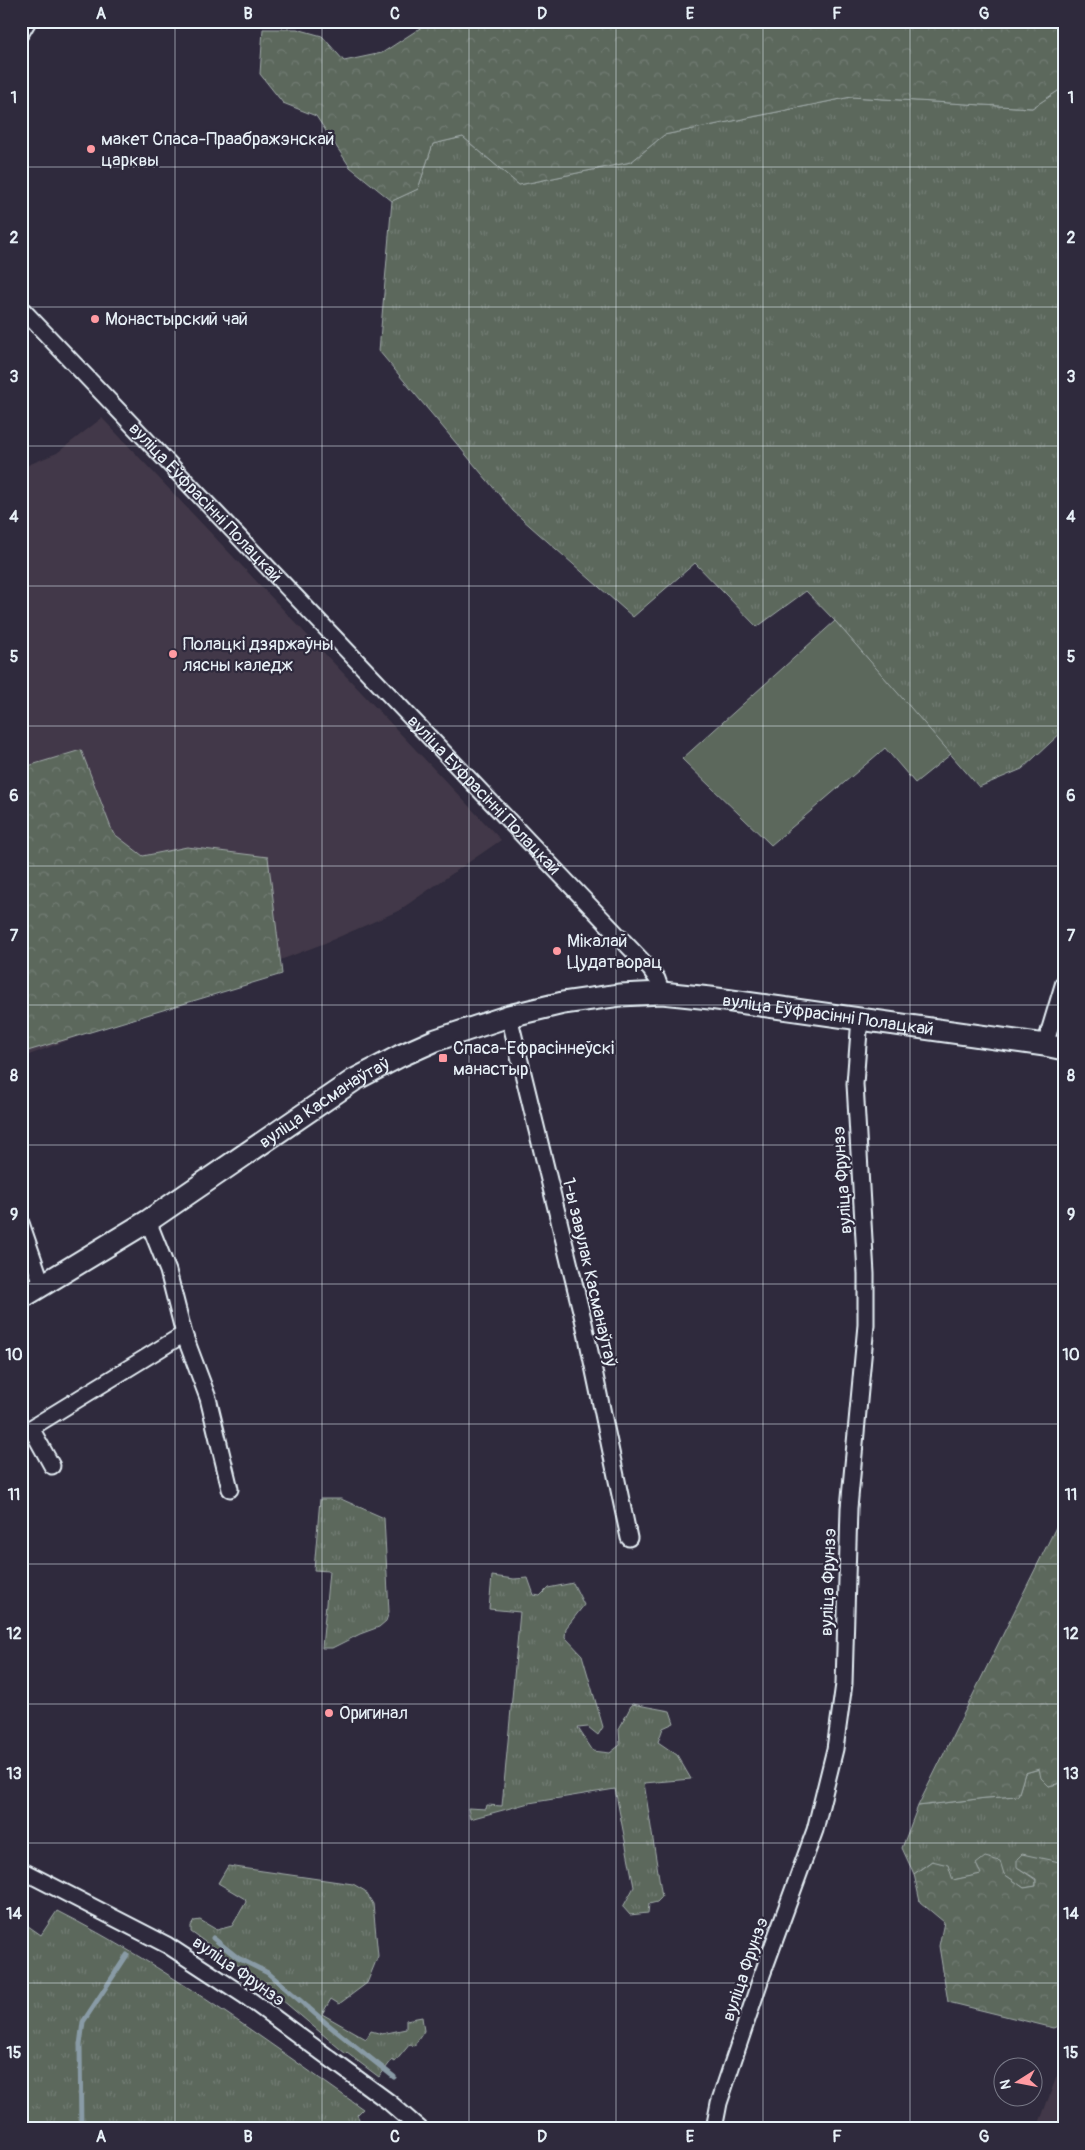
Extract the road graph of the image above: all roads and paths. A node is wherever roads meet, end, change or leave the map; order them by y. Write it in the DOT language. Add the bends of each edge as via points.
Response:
graph roads {
  1 [pos="28,21"];
  2 [pos="21,33"];
  3 [pos="21,308"];
  4 [pos="1064,982"];
  5 [pos="662,993"];
  6 [pos="509,1016"];
  7 [pos="860,1018"];
  8 [pos="1054,1047"];
  9 [pos="148,1221"];
  10 [pos="21,1223"];
  11 [pos="42,1284"];
  12 [pos="21,1298"];
  13 [pos="184,1334"];
  14 [pos="52,1466"];
  15 [pos="230,1489"];
  16 [pos="630,1538"];
  17 [pos="21,1870"];
  18 [pos="420,2129"];
  19 [pos="714,2129"];
  1 -- 2 [label="street"];
  3 -- 5 [label="street, вуліца Еўфрасінні Полацкай" via="650,969"];
  4 -- 8 [label="street"];
  5 -- 6 [label="main road, вуліца Касманаўтаў" via="563,1003"];
  5 -- 7 [label="main road, вуліца Еўфрасінні Полацкай"];
  6 -- 9 [label="main road, вуліца Касманаўтаў" via="436,1040 354,1080"];
  6 -- 16 [label="street, 1-ы завулак Касманаўтаў" via="584,1323"];
  7 -- 8 [label="main road, вуліца Еўфрасінні Полацкай"];
  7 -- 19 [label="street, вуліца Фрунзэ" via="855,1084 866,1325 848,1508 844,1684 836,1740 815,1830 762,1975 719,2103"];
  9 -- 11 [label="main road, вуліца Касманаўтаў"];
  9 -- 13 [label="street" via="168,1271"];
  10 -- 11 [label="street"];
  11 -- 12 [label="main road, вуліца Касманаўтаў"];
  13 -- 14 [label="street" via="31,1428"];
  13 -- 15 [label="street" via="208,1398"];
  17 -- 18 [label="street, вуліца Фрунзэ" via="167,1945 245,1996 389,2102"];
}
